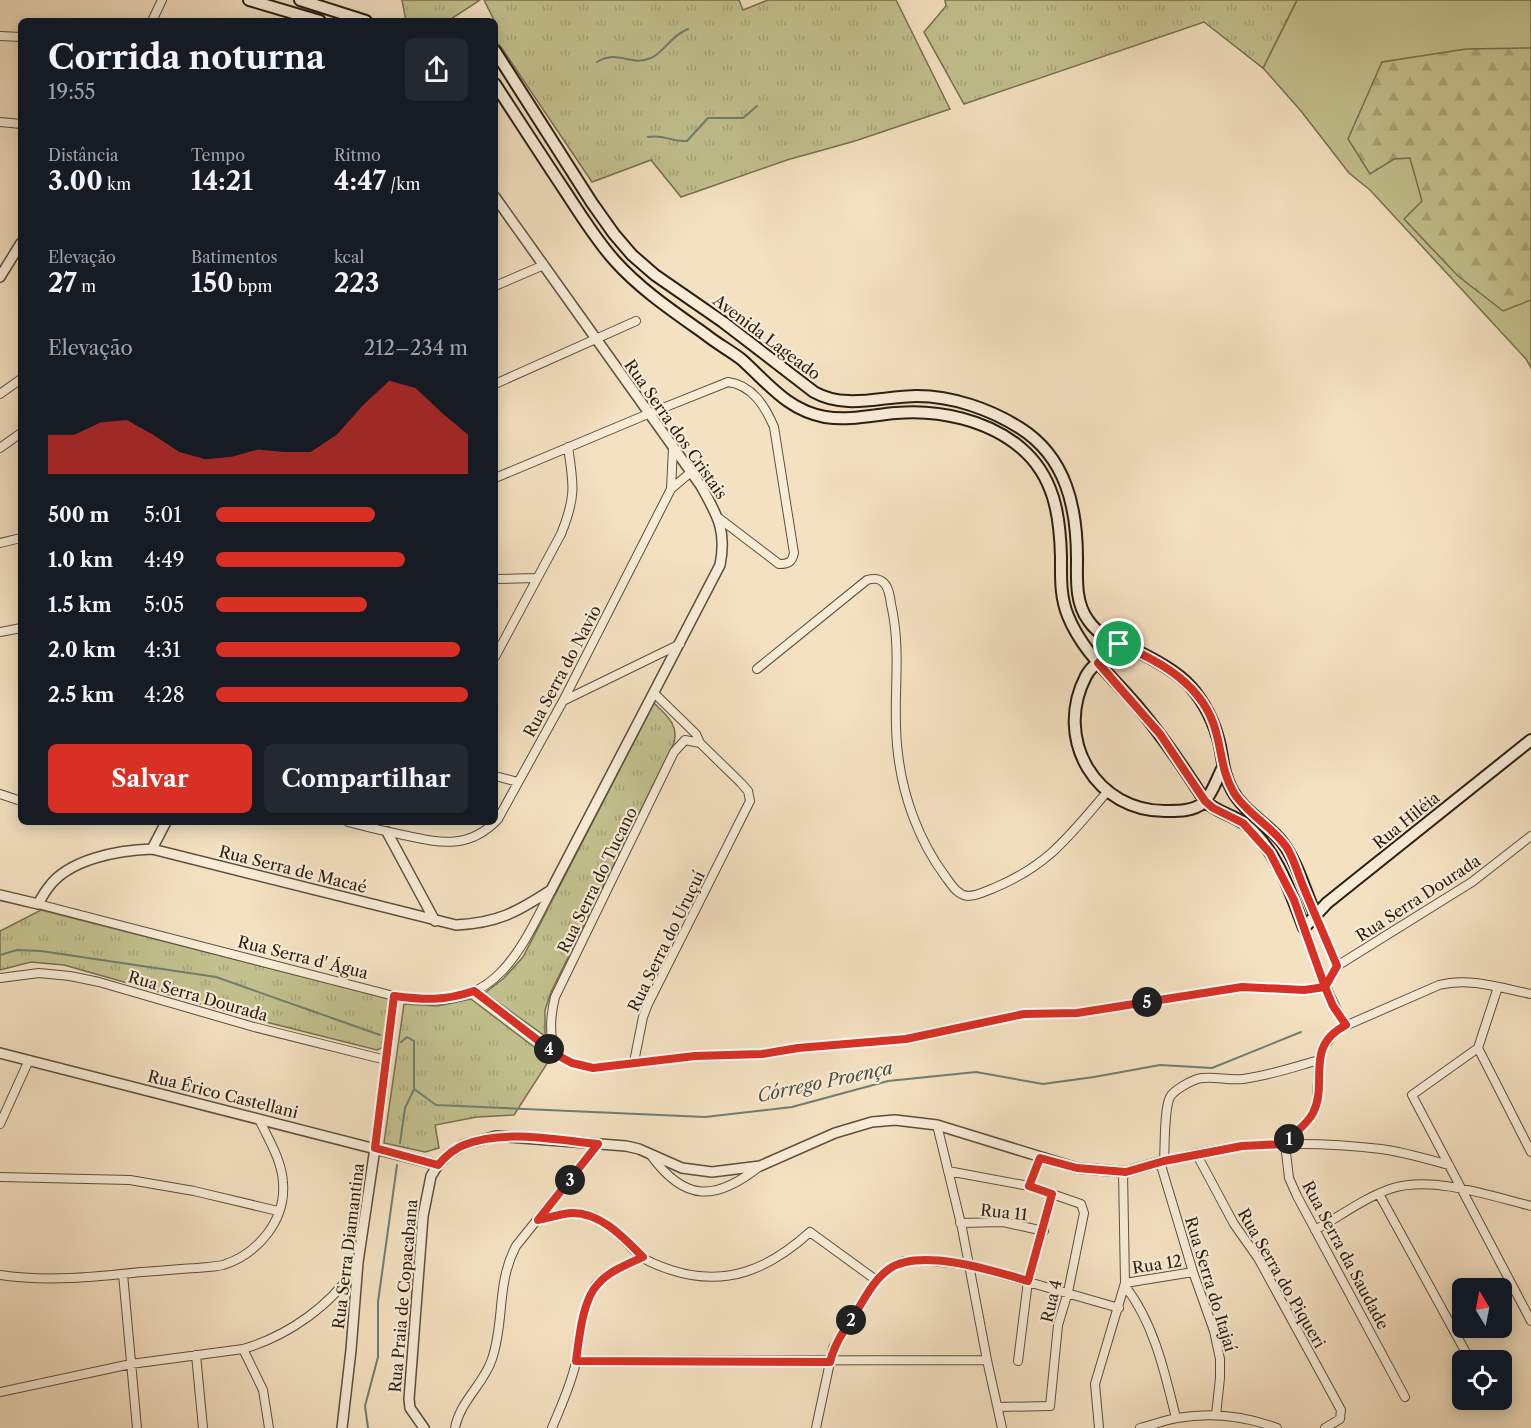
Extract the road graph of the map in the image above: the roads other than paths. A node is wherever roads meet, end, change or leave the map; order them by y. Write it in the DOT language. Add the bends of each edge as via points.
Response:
graph roads {
  1 [pos="162,0"];
  2 [pos="249,0"];
  3 [pos="300,0"];
  4 [pos="338,17"];
  5 [pos="153,18"];
  6 [pos="310,18"];
  7 [pos="0,36"];
  8 [pos="18,37"];
  9 [pos="498,56"];
  10 [pos="498,89"];
  11 [pos="0,122"];
  12 [pos="18,124"];
  13 [pos="498,200"];
  14 [pos="18,248"];
  15 [pos="544,265"];
  16 [pos="0,277"];
  17 [pos="498,285"];
  18 [pos="636,321"];
  19 [pos="596,340"];
  20 [pos="18,381"];
  21 [pos="498,383"];
  22 [pos="0,394"];
  23 [pos="648,414"];
  24 [pos="18,435"];
  25 [pos="568,447"];
  26 [pos="0,448"];
  27 [pos="673,448"];
  28 [pos="691,472"];
  29 [pos="498,477"];
  30 [pos="671,489"];
  31 [pos="720,519"];
  32 [pos="18,539"];
  33 [pos="0,543"];
  34 [pos="536,578"];
  35 [pos="498,579"];
  36 [pos="18,629"];
  37 [pos="0,632"];
  38 [pos="680,644"];
  39 [pos="1119,644"];
  40 [pos="498,651"];
  41 [pos="1098,663"];
  42 [pos="757,669"];
  43 [pos="654,693"];
  44 [pos="563,702"];
  45 [pos="1531,740"];
  46 [pos="700,743"];
  47 [pos="1223,767"];
  48 [pos="498,777"];
  49 [pos="518,782"];
  50 [pos="1107,792"];
  51 [pos="0,794"];
  52 [pos="18,800"];
  53 [pos="1205,801"];
  54 [pos="498,819"];
  55 [pos="164,825"];
  56 [pos="360,825"];
  57 [pos="493,825"];
  58 [pos="387,832"];
  59 [pos="1531,836"];
  60 [pos="152,849"];
  61 [pos="551,890"];
  62 [pos="0,895"];
  63 [pos="38,904"];
  64 [pos="1316,916"];
  65 [pos="435,921"];
  66 [pos="1304,928"];
  67 [pos="1337,966"];
  68 [pos="0,978"];
  69 [pos="1325,987"];
  70 [pos="1498,987"];
  71 [pos="474,991"];
  72 [pos="1531,994"];
  73 [pos="394,996"];
  74 [pos="1346,1025"];
  75 [pos="1478,1048"];
  76 [pos="554,1052"];
  77 [pos="0,1053"];
  78 [pos="29,1060"];
  79 [pos="386,1060"];
  80 [pos="1319,1060"];
  81 [pos="634,1062"];
  82 [pos="259,1119"];
  83 [pos="0,1124"];
  84 [pos="937,1125"];
  85 [pos="598,1144"];
  86 [pos="1285,1144"];
  87 [pos="375,1148"];
  88 [pos="1531,1152"];
  89 [pos="650,1155"];
  90 [pos="1197,1155"];
  91 [pos="1040,1158"];
  92 [pos="1162,1161"];
  93 [pos="438,1165"];
  94 [pos="1449,1165"];
  95 [pos="760,1166"];
  96 [pos="948,1171"];
  97 [pos="1122,1171"];
  98 [pos="0,1177"];
  99 [pos="1029,1186"];
  100 [pos="1462,1189"];
  101 [pos="1052,1194"];
  102 [pos="1379,1194"];
  103 [pos="1531,1206"];
  104 [pos="278,1211"];
  105 [pos="538,1220"];
  106 [pos="960,1223"];
  107 [pos="1315,1230"];
  108 [pos="1044,1231"];
  109 [pos="643,1257"];
  110 [pos="358,1262"];
  111 [pos="969,1265"];
  112 [pos="1193,1272"];
  113 [pos="123,1274"];
  114 [pos="0,1275"];
  115 [pos="876,1280"];
  116 [pos="1028,1281"];
  117 [pos="1125,1284"];
  118 [pos="1067,1294"];
  119 [pos="1119,1308"];
  120 [pos="1531,1321"];
  121 [pos="243,1349"];
  122 [pos="1465,1350"];
  123 [pos="196,1355"];
  124 [pos="987,1360"];
  125 [pos="576,1361"];
  126 [pos="830,1362"];
  127 [pos="1018,1362"];
  128 [pos="131,1364"];
  129 [pos="0,1392"];
  130 [pos="1405,1397"];
  131 [pos="998,1407"];
  132 [pos="1215,1415"];
  133 [pos="1176,1418"];
  134 [pos="136,1428"];
  135 [pos="203,1428"];
  136 [pos="269,1428"];
  137 [pos="342,1428"];
  138 [pos="424,1428"];
  139 [pos="455,1428"];
  140 [pos="552,1428"];
  141 [pos="816,1428"];
  142 [pos="1002,1428"];
  143 [pos="1099,1428"];
  144 [pos="1140,1428"];
  145 [pos="1276,1428"];
  146 [pos="1325,1428"];
  1 -- 5 [label="street"];
  2 -- 6 [label="main road"];
  3 -- 4 [label="main road"];
  7 -- 8 [label="street"];
  9 -- 39 [label="main road, Avenida Lageado" via="592,203 632,255 814,392 850,402 918,396 955,400 1018,426 1046,449 1071,497 1081,603 1097,631"];
  10 -- 41 [label="main road, Avenida Lageado" via="615,261 670,309 741,360 787,402 826,417 917,412 969,421 1018,445 1031,457 1046,477 1057,508 1065,606 1078,637"];
  11 -- 12 [label="street"];
  13 -- 15 [label="street, Rua Serra dos Cristais"];
  14 -- 16 [label="street"];
  15 -- 17 [label="street"];
  15 -- 19 [label="street, Rua Serra dos Cristais"];
  18 -- 19 [label="street"];
  19 -- 21 [label="street"];
  19 -- 23 [label="street, Rua Serra dos Cristais"];
  20 -- 22 [label="street"];
  23 -- 25 [label="street"];
  23 -- 27 [label="street, Rua Serra dos Cristais"];
  23 -- 31 [label="street" via="728,382 748,390 767,410 778,444 792,561 779,564"];
  24 -- 26 [label="street"];
  25 -- 29 [label="street"];
  25 -- 34 [label="street" via="573,498 561,534"];
  27 -- 28 [label="street, Rua Serra dos Cristais"];
  27 -- 30 [label="street, Rua Serra do Navio"];
  28 -- 30 [label="street, Rua Serra do Navio"];
  28 -- 31 [label="street, Rua Serra dos Cristais"];
  30 -- 44 [label="street, Rua Serra do Navio"];
  31 -- 38 [label="street, Rua Serra dos Cristais" via="720,565"];
  32 -- 33 [label="street"];
  34 -- 35 [label="street"];
  34 -- 40 [label="street"];
  36 -- 37 [label="street"];
  38 -- 43 [label="street, Rua Serra dos Cristais"];
  38 -- 44 [label="street"];
  39 -- 41 [label="main road"];
  39 -- 47 [label="main road, Avenida Lageado" via="1167,667 1189,684 1216,729"];
  41 -- 50 [label="main road" via="1087,674 1077,700 1075,734 1086,765"];
  41 -- 53 [label="main road, Avenida Lageado" via="1160,734"];
  42 -- 50 [label="street" via="867,580 884,583 896,629 896,738 905,790 916,825 933,858 963,895 989,890 1038,864 1076,831"];
  43 -- 46 [label="street, Rua Serra do Uruçuí" via="696,734"];
  43 -- 61 [label="street, Rua Serra dos Cristais"];
  44 -- 49 [label="street, Rua Serra do Navio"];
  45 -- 64 [label="main road, Rua Hiléia" via="1327,903"];
  46 -- 76 [label="street, Rua Serra do Tucano" via="685,740 674,752 555,997 549,1031"];
  46 -- 81 [label="street, Rua Serra do Uruçuí" via="748,791 750,801 648,1004"];
  47 -- 53 [label="main road"];
  47 -- 64 [label="main road, Avenida Lageado" via="1236,796 1288,850"];
  48 -- 49 [label="street"];
  49 -- 54 [label="street, Rua Serra do Navio"];
  50 -- 53 [label="main road" via="1122,803 1156,812 1187,810"];
  51 -- 52 [label="street"];
  53 -- 66 [label="main road, Avenida Lageado" via="1243,823 1270,853"];
  55 -- 60 [label="street"];
  56 -- 58 [label="street, Rua Serra do Navio"];
  57 -- 58 [label="street, Rua Serra do Navio" via="471,839 455,843"];
  58 -- 65 [label="street"];
  59 -- 67 [label="street, Rua Serra Dourada" via="1472,882"];
  60 -- 63 [label="street, Rua Serra de Macaé" via="86,861 48,886"];
  60 -- 65 [label="street, Rua Serra de Macaé"];
  61 -- 65 [label="street, Rua Serra de Macaé" via="505,918 456,925"];
  61 -- 71 [label="street, Rua Serra d' Água" via="506,969"];
  62 -- 63 [label="street, Rua Serra d' Água"];
  63 -- 73 [label="street, Rua Serra d' Água"];
  64 -- 66 [label="main road, Rua Hiléia"];
  64 -- 67 [label="street, Avenida Lageado"];
  66 -- 69 [label="street, Avenida Lageado"];
  67 -- 69 [label="street, Rua Serra Dourada"];
  68 -- 79 [label="street, Rua Serra Dourada" via="39,973 99,982"];
  69 -- 74 [label="street"];
  69 -- 81 [label="street" via="1242,987 1077,1013 1024,1014 906,1039"];
  70 -- 72 [label="street"];
  70 -- 74 [label="street" via="1464,981 1438,985"];
  70 -- 75 [label="street"];
  71 -- 73 [label="street, Rua Serra d' Água" via="447,999"];
  71 -- 76 [label="street"];
  73 -- 79 [label="street, Rua Serra Diamantina"];
  74 -- 80 [label="street" via="1336,1030"];
  75 -- 88 [label="street"];
  75 -- 94 [label="street" via="1412,1095"];
  76 -- 81 [label="street" via="572,1063 593,1068"];
  77 -- 78 [label="street, Rua Érico Castellani"];
  78 -- 82 [label="street, Rua Érico Castellani"];
  78 -- 83 [label="street"];
  79 -- 87 [label="street, Rua Serra Diamantina"];
  80 -- 86 [label="street" via="1313,1114"];
  80 -- 92 [label="street" via="1258,1077 1206,1078 1183,1087 1171,1095 1168,1104"];
  82 -- 87 [label="street, Rua Érico Castellani"];
  82 -- 104 [label="street" via="283,1182"];
  84 -- 91 [label="street"];
  84 -- 95 [label="street" via="895,1120 872,1122 835,1133"];
  84 -- 96 [label="street"];
  85 -- 89 [label="street" via="626,1146"];
  85 -- 93 [label="street" via="496,1136 463,1145"];
  85 -- 105 [label="street"];
  86 -- 90 [label="street" via="1242,1146"];
  86 -- 94 [label="street" via="1383,1149"];
  86 -- 107 [label="street, Rua Serra da Saudade" via="1288,1178"];
  87 -- 93 [label="street, Rua Érico Castellani"];
  87 -- 110 [label="street, Rua Serra Diamantina"];
  89 -- 95 [label="street" via="697,1171"];
  89 -- 95 [label="street" via="680,1185 697,1191 723,1190"];
  90 -- 92 [label="street"];
  90 -- 146 [label="street, Rua Serra do Piqueri" via="1341,1410 1338,1422"];
  91 -- 97 [label="street" via="1077,1168"];
  91 -- 99 [label="street"];
  92 -- 97 [label="street"];
  92 -- 112 [label="street, Rua Serra do Itajaí"];
  93 -- 138 [label="street, Rua Praia de Copacabana" via="431,1176 423,1216 409,1399 410,1408"];
  94 -- 100 [label="street"];
  96 -- 99 [label="street"];
  96 -- 106 [label="street"];
  97 -- 117 [label="street"];
  98 -- 104 [label="street" via="130,1180"];
  99 -- 101 [label="street"];
  100 -- 102 [label="street" via="1412,1185"];
  100 -- 103 [label="street"];
  100 -- 120 [label="street"];
  101 -- 108 [label="street"];
  101 -- 118 [label="street, Rua 4" via="1081,1204 1084,1213"];
  102 -- 107 [label="street"];
  102 -- 122 [label="street"];
  104 -- 113 [label="street" via="275,1223 256,1246 221,1265"];
  105 -- 109 [label="street" via="570,1213 592,1216 621,1235"];
  105 -- 139 [label="street" via="508,1260 492,1360 464,1405"];
  106 -- 108 [label="street, Rua 11" via="1004,1222"];
  106 -- 111 [label="street"];
  107 -- 130 [label="street, Rua Serra da Saudade"];
  108 -- 116 [label="street"];
  109 -- 115 [label="street" via="682,1274 741,1274 774,1260 810,1232"];
  109 -- 125 [label="street" via="596,1285 582,1323"];
  110 -- 121 [label="street" via="348,1280 311,1313 261,1344"];
  110 -- 137 [label="street, Rua Serra Diamantina"];
  111 -- 115 [label="street" via="903,1261"];
  111 -- 116 [label="street"];
  111 -- 124 [label="street"];
  112 -- 117 [label="street, Rua 12"];
  112 -- 132 [label="street, Rua Serra do Itajaí" via="1220,1359"];
  113 -- 114 [label="street" via="43,1278"];
  113 -- 128 [label="street"];
  115 -- 126 [label="street" via="838,1339"];
  116 -- 118 [label="street"];
  116 -- 127 [label="street"];
  117 -- 119 [label="street"];
  117 -- 133 [label="street" via="1148,1326"];
  118 -- 119 [label="street"];
  118 -- 131 [label="street, Rua 4" via="1058,1326 1050,1406"];
  119 -- 143 [label="street" via="1095,1384"];
  121 -- 123 [label="street"];
  121 -- 136 [label="street" via="263,1390"];
  123 -- 128 [label="street"];
  123 -- 135 [label="street"];
  124 -- 126 [label="street"];
  124 -- 131 [label="street"];
  125 -- 126 [label="street"];
  125 -- 140 [label="street"];
  126 -- 141 [label="street"];
  128 -- 129 [label="street"];
  128 -- 134 [label="street"];
  131 -- 142 [label="street"];
  132 -- 133 [label="street"];
  132 -- 145 [label="street" via="1259,1421"];
  133 -- 144 [label="street"];
}
